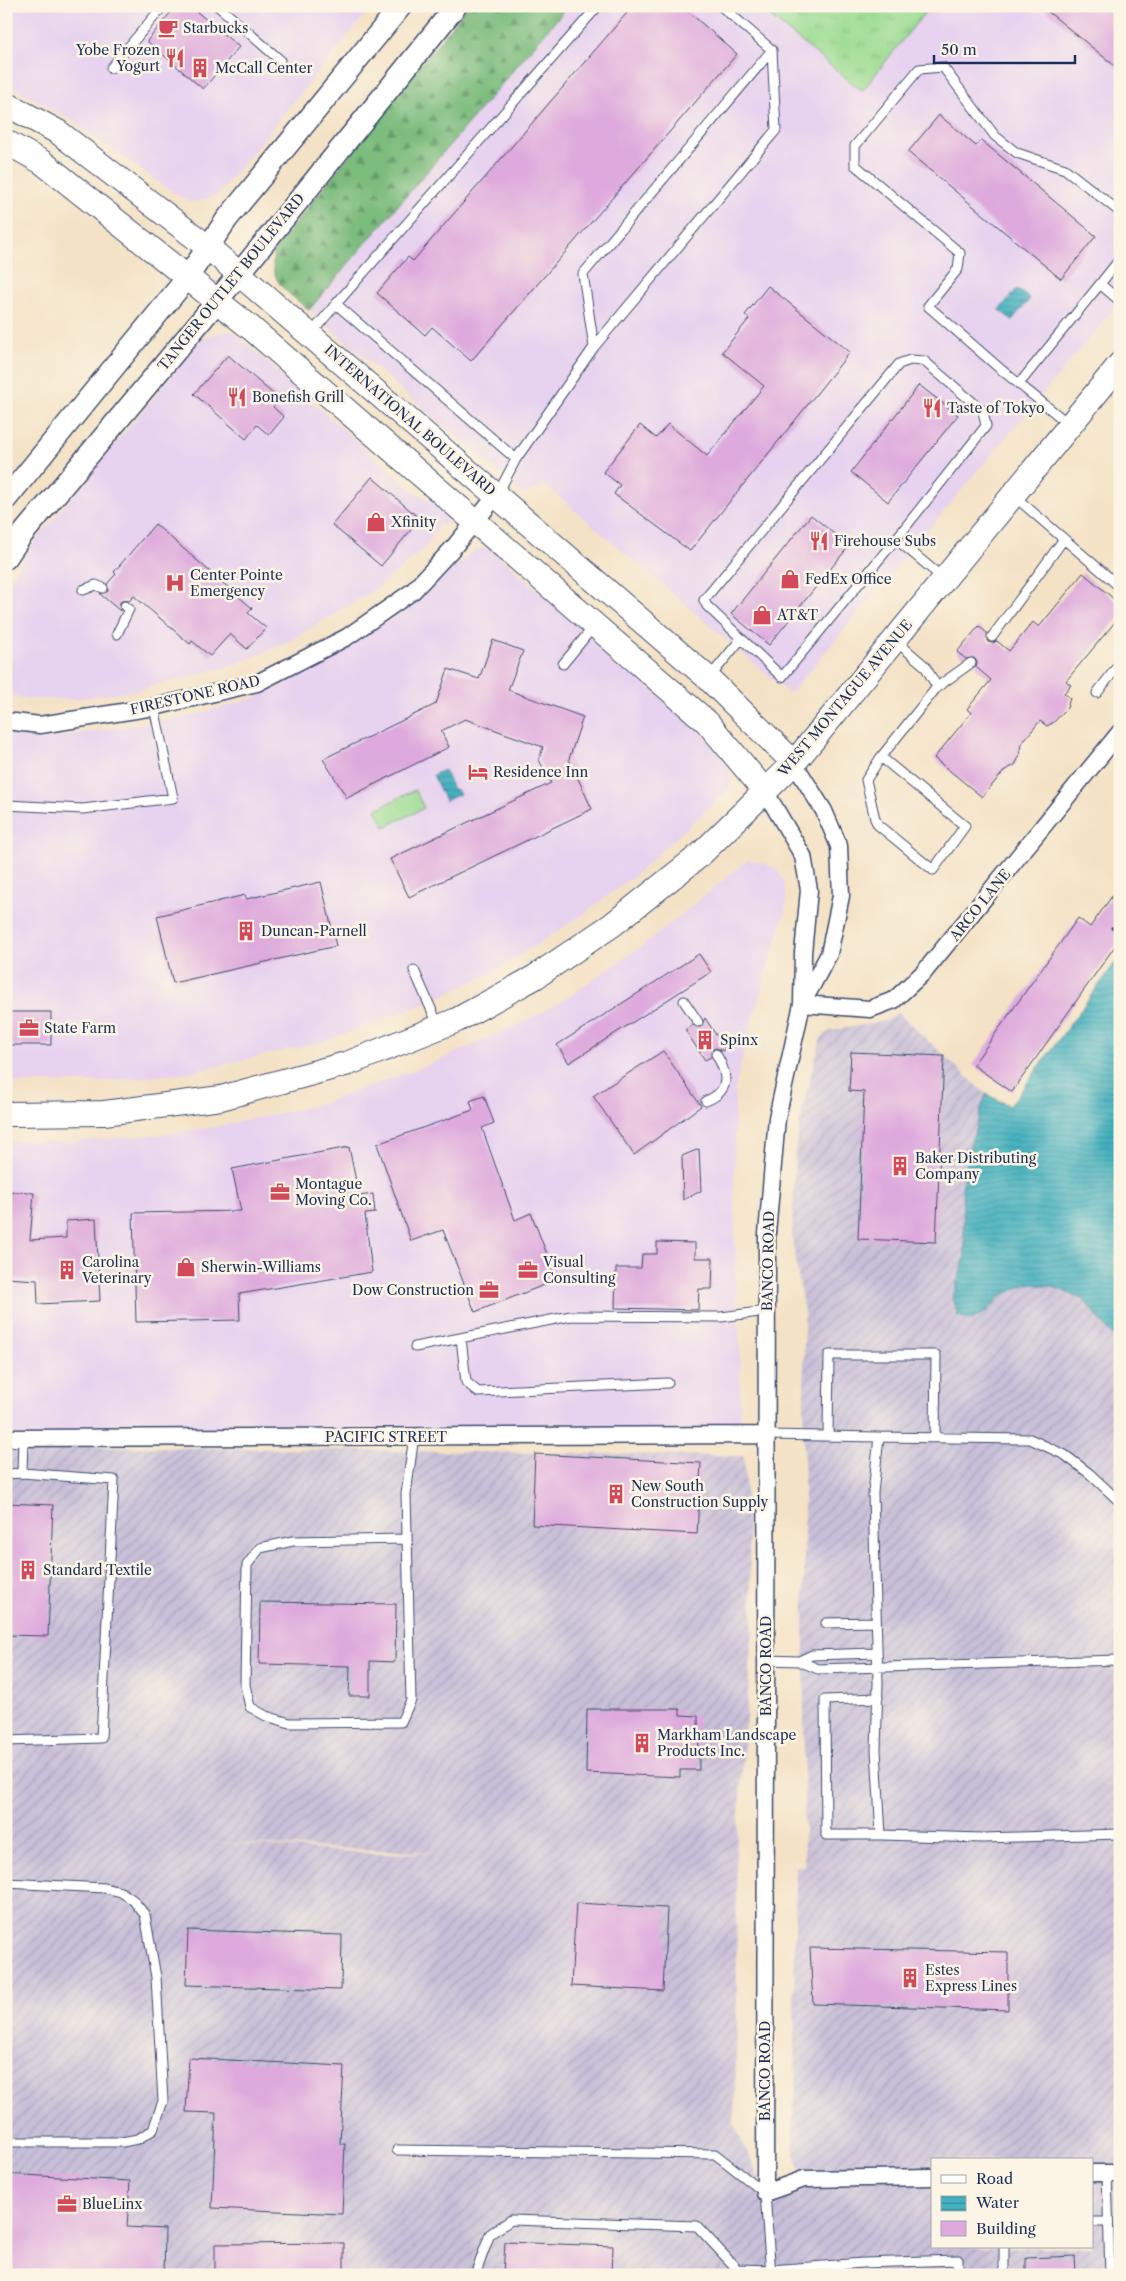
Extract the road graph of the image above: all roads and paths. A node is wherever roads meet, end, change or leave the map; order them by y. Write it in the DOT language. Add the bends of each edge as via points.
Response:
graph roads {
  1 [pos="163,6"];
  2 [pos="218,6"];
  3 [pos="401,6"];
  4 [pos="456,6"];
  5 [pos="598,6"];
  6 [pos="721,6"];
  7 [pos="772,50"];
  8 [pos="280,60"];
  9 [pos="111,68"];
  10 [pos="6,104"];
  11 [pos="6,142"];
  12 [pos="1120,212"];
  13 [pos="209,248"];
  14 [pos="1120,259"];
  15 [pos="239,274"];
  16 [pos="187,278"];
  17 [pos="1100,284"];
  18 [pos="218,300"];
  19 [pos="1120,301"];
  20 [pos="336,304"];
  21 [pos="310,335"];
  22 [pos="594,347"];
  23 [pos="1120,364"];
  24 [pos="1019,384"];
  25 [pos="1070,425"];
  26 [pos="516,459"];
  27 [pos="497,495"];
  28 [pos="1013,496"];
  29 [pos="6,499"];
  30 [pos="476,521"];
  31 [pos="896,539"];
  32 [pos="1064,539"];
  33 [pos="6,558"];
  34 [pos="944,580"];
  35 [pos="1120,587"];
  36 [pos="103,588"];
  37 [pos="83,590"];
  38 [pos="125,606"];
  39 [pos="595,624"];
  40 [pos="117,634"];
  41 [pos="992,637"];
  42 [pos="742,639"];
  43 [pos="894,639"];
  44 [pos="971,663"];
  45 [pos="1120,663"];
  46 [pos="563,664"];
  47 [pos="709,679"];
  48 [pos="937,687"];
  49 [pos="1096,693"];
  50 [pos="154,707"];
  51 [pos="6,720"];
  52 [pos="1120,732"];
  53 [pos="881,757"];
  54 [pos="794,763"];
  55 [pos="765,791"];
  56 [pos="6,805"];
  57 [pos="1112,927"];
  58 [pos="1120,934"];
  59 [pos="414,970"];
  60 [pos="684,1001"];
  61 [pos="802,1004"];
  62 [pos="698,1022"];
  63 [pos="439,1026"];
  64 [pos="716,1054"];
  65 [pos="706,1102"];
  66 [pos="6,1114"];
  67 [pos="767,1312"];
  68 [pos="461,1338"];
  69 [pos="415,1347"];
  70 [pos="668,1383"];
  71 [pos="766,1435"];
  72 [pos="828,1435"];
  73 [pos="414,1436"];
  74 [pos="935,1436"];
  75 [pos="879,1437"];
  76 [pos="6,1438"];
  77 [pos="23,1438"];
  78 [pos="22,1473"];
  79 [pos="6,1474"];
  80 [pos="1120,1502"];
  81 [pos="407,1539"];
  82 [pos="876,1622"];
  83 [pos="826,1623"];
  84 [pos="877,1653"];
  85 [pos="766,1660"];
  86 [pos="1120,1660"];
  87 [pos="799,1662"];
  88 [pos="878,1669"];
  89 [pos="878,1698"];
  90 [pos="6,1741"];
  91 [pos="1120,1834"];
  92 [pos="882,1835"];
  93 [pos="6,1883"];
  94 [pos="6,2142"];
  95 [pos="397,2150"];
  96 [pos="1106,2173"];
  97 [pos="931,2177"];
  98 [pos="765,2192"];
  99 [pos="1094,2222"];
  100 [pos="1108,2222"];
  101 [pos="1004,2248"];
  102 [pos="771,2272"];
  103 [pos="475,2275"];
  104 [pos="958,2275"];
  105 [pos="1004,2275"];
  106 [pos="1110,2275"];
  1 -- 9 [label="lane"];
  2 -- 8 [label="lane"];
  3 -- 13 [label="street" via="227,219"];
  4 -- 15 [label="street, TANGER OUTLET BOULEVARD"];
  5 -- 20 [label="lane"];
  6 -- 7 [label="lane"];
  7 -- 22 [label="lane" via="776,130"];
  7 -- 22 [label="lane" via="583,274"];
  10 -- 13 [label="main road, INTERNATIONAL BOULEVARD" via="58,132"];
  11 -- 16 [label="main road" via="42,162"];
  12 -- 24 [label="lane" via="1065,169 1018,152 995,136 943,67 919,70 855,146 855,165 960,253 958,269 928,306"];
  13 -- 15 [label="main road, INTERNATIONAL BOULEVARD"];
  13 -- 16 [label="street"];
  14 -- 17 [label="lane"];
  15 -- 18 [label="street, TANGER OUTLET BOULEVARD"];
  15 -- 21 [label="main road, INTERNATIONAL BOULEVARD"];
  16 -- 18 [label="main road"];
  16 -- 29 [label="street"];
  17 -- 19 [label="lane"];
  17 -- 24 [label="lane"];
  18 -- 30 [label="main road"];
  18 -- 33 [label="street, TANGER OUTLET BOULEVARD"];
  20 -- 21 [label="lane"];
  20 -- 26 [label="lane"];
  21 -- 27 [label="main road, INTERNATIONAL BOULEVARD"];
  22 -- 26 [label="lane"];
  23 -- 25 [label="main road, WEST MONTAGUE AVENUE"];
  24 -- 25 [label="lane"];
  25 -- 28 [label="main road, WEST MONTAGUE AVENUE"];
  26 -- 27 [label="lane"];
  27 -- 30 [label="street, FIRESTONE ROAD"];
  27 -- 47 [label="main road, INTERNATIONAL BOULEVARD"];
  28 -- 32 [label="lane"];
  28 -- 34 [label="main road, WEST MONTAGUE AVENUE"];
  30 -- 39 [label="main road"];
  30 -- 50 [label="street, FIRESTONE ROAD" via="413,591 347,637 257,683"];
  31 -- 34 [label="lane"];
  31 -- 42 [label="lane" via="782,677"];
  31 -- 42 [label="lane" via="986,426 983,411 924,361 910,360 899,364 704,600"];
  32 -- 35 [label="lane"];
  32 -- 41 [label="lane"];
  34 -- 43 [label="main road, WEST MONTAGUE AVENUE"];
  36 -- 37 [label="lane" via="96,585"];
  38 -- 40 [label="lane" via="129,609"];
  39 -- 46 [label="lane"];
  39 -- 55 [label="main road" via="707,722"];
  42 -- 47 [label="lane"];
  43 -- 48 [label="lane" via="925,666"];
  43 -- 54 [label="main road, WEST MONTAGUE AVENUE"];
  44 -- 48 [label="lane"];
  45 -- 49 [label="lane"];
  47 -- 54 [label="main road, INTERNATIONAL BOULEVARD"];
  48 -- 53 [label="lane"];
  50 -- 51 [label="street, FIRESTONE ROAD" via="40,725"];
  50 -- 56 [label="lane" via="173,798 83,809"];
  52 -- 61 [label="street, ARCO LANE" via="925,971 894,1000 870,1009"];
  53 -- 53 [label="lane" via="866,780 874,820 933,870 965,826"];
  54 -- 55 [label="main road, WEST MONTAGUE AVENUE"];
  54 -- 61 [label="street, BANCO ROAD" via="824,811 839,846 841,896 829,954"];
  55 -- 61 [label="street, BANCO ROAD" via="803,856 809,890"];
  55 -- 63 [label="main road, WEST MONTAGUE AVENUE" via="700,855 612,925 535,977"];
  57 -- 58 [label="path"];
  59 -- 63 [label="lane"];
  60 -- 62 [label="lane"];
  61 -- 67 [label="street, BANCO ROAD" via="777,1118 767,1234"];
  63 -- 66 [label="main road, WEST MONTAGUE AVENUE" via="348,1063 221,1098 104,1113"];
  64 -- 65 [label="lane" via="726,1073 725,1084"];
  67 -- 68 [label="lane" via="721,1317 571,1316"];
  67 -- 71 [label="street, BANCO ROAD"];
  68 -- 69 [label="lane"];
  68 -- 70 [label="lane" via="466,1382 478,1392"];
  71 -- 72 [label="lane"];
  71 -- 73 [label="street, PACIFIC STREET"];
  71 -- 85 [label="street, BANCO ROAD"];
  72 -- 74 [label="lane" via="829,1355 936,1355"];
  72 -- 75 [label="lane"];
  73 -- 77 [label="street, PACIFIC STREET"];
  73 -- 81 [label="lane" via="406,1494"];
  74 -- 75 [label="lane"];
  74 -- 80 [label="lane" via="1030,1439 1064,1455"];
  75 -- 82 [label="lane" via="873,1492"];
  76 -- 77 [label="street, PACIFIC STREET"];
  77 -- 78 [label="lane"];
  78 -- 79 [label="lane"];
  78 -- 90 [label="lane" via="114,1480 101,1738"];
  81 -- 81 [label="lane" via="412,1700 401,1722 290,1723 266,1716 250,1706 245,1686 247,1565 260,1548 293,1541"];
  82 -- 83 [label="lane"];
  82 -- 84 [label="lane"];
  84 -- 87 [label="lane" via="812,1655"];
  84 -- 88 [label="lane"];
  85 -- 87 [label="lane"];
  85 -- 98 [label="street, BANCO ROAD"];
  86 -- 88 [label="lane"];
  87 -- 88 [label="lane" via="818,1669"];
  88 -- 89 [label="lane"];
  89 -- 92 [label="lane" via="876,1750"];
  89 -- 92 [label="lane" via="825,1700 826,1835"];
  91 -- 92 [label="lane" via="984,1838"];
  93 -- 94 [label="lane" via="105,1888 121,1892 133,1900 144,1915 156,1977 163,2101 153,2130 138,2139 122,2142"];
  95 -- 98 [label="lane" via="715,2154"];
  96 -- 100 [label="lane"];
  97 -- 98 [label="street" via="804,2179"];
  98 -- 102 [label="lane"];
  99 -- 100 [label="lane"];
  100 -- 106 [label="lane"];
  101 -- 105 [label="lane"];
  102 -- 103 [label="lane" via="737,2269 697,2226 511,2220 490,2234"];
  102 -- 104 [label="lane" via="863,2263 958,2260"];
}
